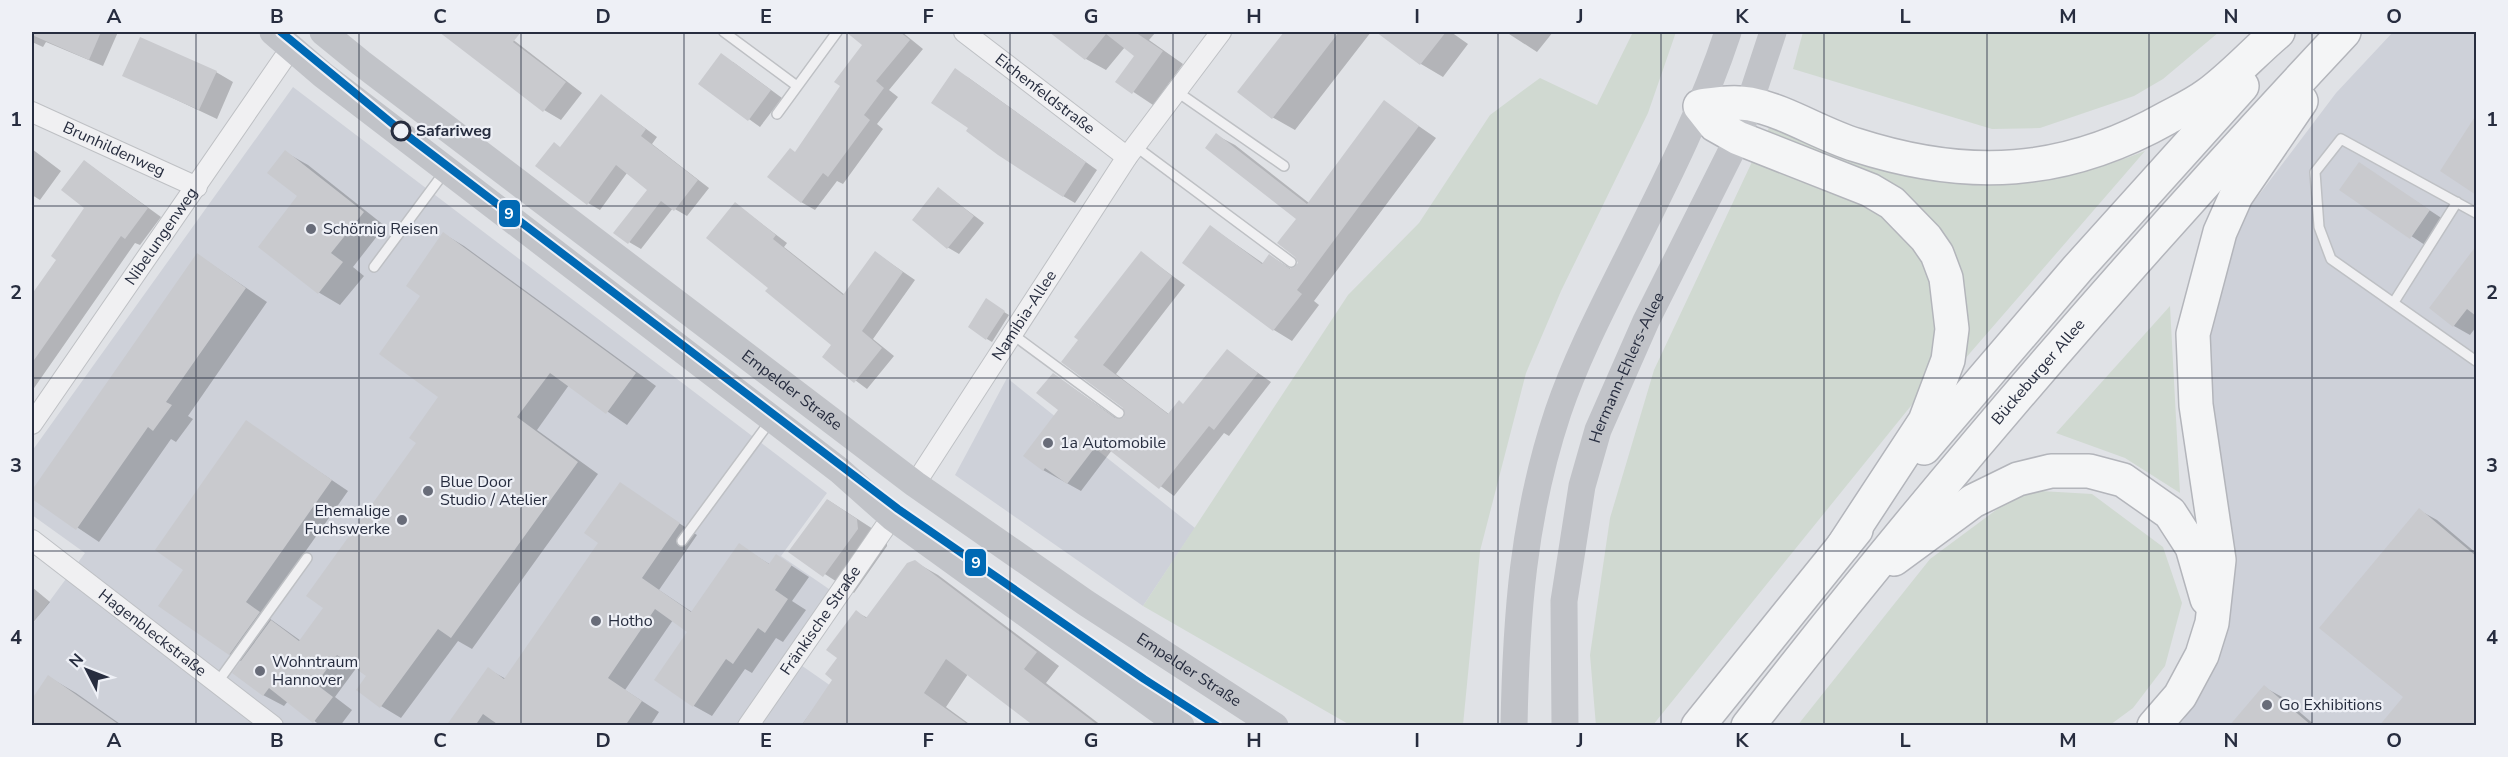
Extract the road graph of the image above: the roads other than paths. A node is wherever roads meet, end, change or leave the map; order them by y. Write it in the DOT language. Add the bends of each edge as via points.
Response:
graph roads {
  1 [pos="323,32"];
  2 [pos="724,32"];
  3 [pos="837,32"];
  4 [pos="964,32"];
  5 [pos="1221,32"];
  6 [pos="1728,32"];
  7 [pos="1773,32"];
  8 [pos="2278,32"];
  9 [pos="2292,32"];
  10 [pos="2346,32"];
  11 [pos="288,37"];
  12 [pos="797,86"];
  13 [pos="1176,91"];
  14 [pos="1750,104"];
  15 [pos="1700,106"];
  16 [pos="32,112"];
  17 [pos="777,114"];
  18 [pos="1738,138"];
  19 [pos="1131,151"];
  20 [pos="1284,166"];
  21 [pos="446,170"];
  22 [pos="197,187"];
  23 [pos="2457,202"];
  24 [pos="2476,213"];
  25 [pos="1291,262"];
  26 [pos="374,267"];
  27 [pos="2394,303"];
  28 [pos="1012,334"];
  29 [pos="2476,361"];
  30 [pos="1119,413"];
  31 [pos="771,419"];
  32 [pos="32,424"];
  33 [pos="915,484"];
  34 [pos="892,517"];
  35 [pos="32,540"];
  36 [pos="682,541"];
  37 [pos="1843,546"];
  38 [pos="307,558"];
  39 [pos="1858,584"];
  40 [pos="2212,623"];
  41 [pos="217,683"];
  42 [pos="273,726"];
  43 [pos="748,726"];
  44 [pos="1181,726"];
  45 [pos="1275,726"];
  46 [pos="1514,726"];
  47 [pos="1565,726"];
  48 [pos="1698,726"];
  49 [pos="1748,726"];
  50 [pos="2154,726"];
  1 -- 33 [label="street, Empelder Straße"];
  2 -- 12 [label="lane"];
  3 -- 12 [label="lane"];
  4 -- 19 [label="street, Eichenfeldstraße"];
  5 -- 13 [label="street, Namibia-Allee"];
  6 -- 15 [label="street"];
  7 -- 14 [label="street, Hermann-Ehlers-Allee"];
  8 -- 14 [label="highway" via="2206,96 2130,139 2085,156 2030,166 2000,169 1890,155"];
  9 -- 37 [label="highway" via="2070,277"];
  10 -- 39 [label="highway, Bückeburger Allee" via="2120,277"];
  10 -- 40 [label="highway" via="2236,196 2220,232 2193,334 2196,405 2219,560"];
  11 -- 21 [label="street, Empelder Straße"];
  11 -- 22 [label="street, Nibelungenweg"];
  12 -- 17 [label="lane"];
  13 -- 19 [label="street, Namibia-Allee"];
  13 -- 20 [label="lane"];
  14 -- 15 [label="highway" via="1724,102"];
  14 -- 18 [label="street, Hermann-Ehlers-Allee"];
  15 -- 18 [label="highway" via="1715,125"];
  15 -- 46 [label="street" via="1600,313 1558,413 1528,520 1516,633"];
  16 -- 22 [label="street, Brunhildenweg"];
  18 -- 37 [label="highway" via="1892,203 1926,238 1946,278 1952,329 1948,360 1929,411"];
  18 -- 47 [label="street, Hermann-Ehlers-Allee" via="1646,321 1598,430 1570,549 1564,601"];
  19 -- 25 [label="lane"];
  19 -- 28 [label="street, Namibia-Allee"];
  21 -- 26 [label="lane"];
  21 -- 31 [label="street, Empelder Straße"];
  22 -- 32 [label="street, Nibelungenweg"];
  23 -- 24 [label="lane"];
  23 -- 27 [label="lane"];
  23 -- 27 [label="lane" via="2341,139 2315,172 2319,227 2328,253"];
  27 -- 29 [label="lane"];
  28 -- 30 [label="lane"];
  28 -- 33 [label="street, Namibia-Allee"];
  31 -- 34 [label="street, Empelder Straße" via="839,470"];
  31 -- 36 [label="lane"];
  33 -- 34 [label="street"];
  33 -- 45 [label="street, Empelder Straße" via="1086,603"];
  34 -- 43 [label="street, Fränkische Straße"];
  34 -- 44 [label="street, Empelder Straße"];
  35 -- 41 [label="street, Hagenbleckstraße"];
  37 -- 48 [label="highway"];
  38 -- 41 [label="lane"];
  39 -- 40 [label="highway" via="1982,497 2018,479 2051,471 2089,471 2123,480 2170,513 2192,547"];
  39 -- 49 [label="highway, Bückeburger Allee"];
  40 -- 50 [label="highway" via="2202,655 2180,696"];
  41 -- 42 [label="street, Hagenbleckstraße"];
}
